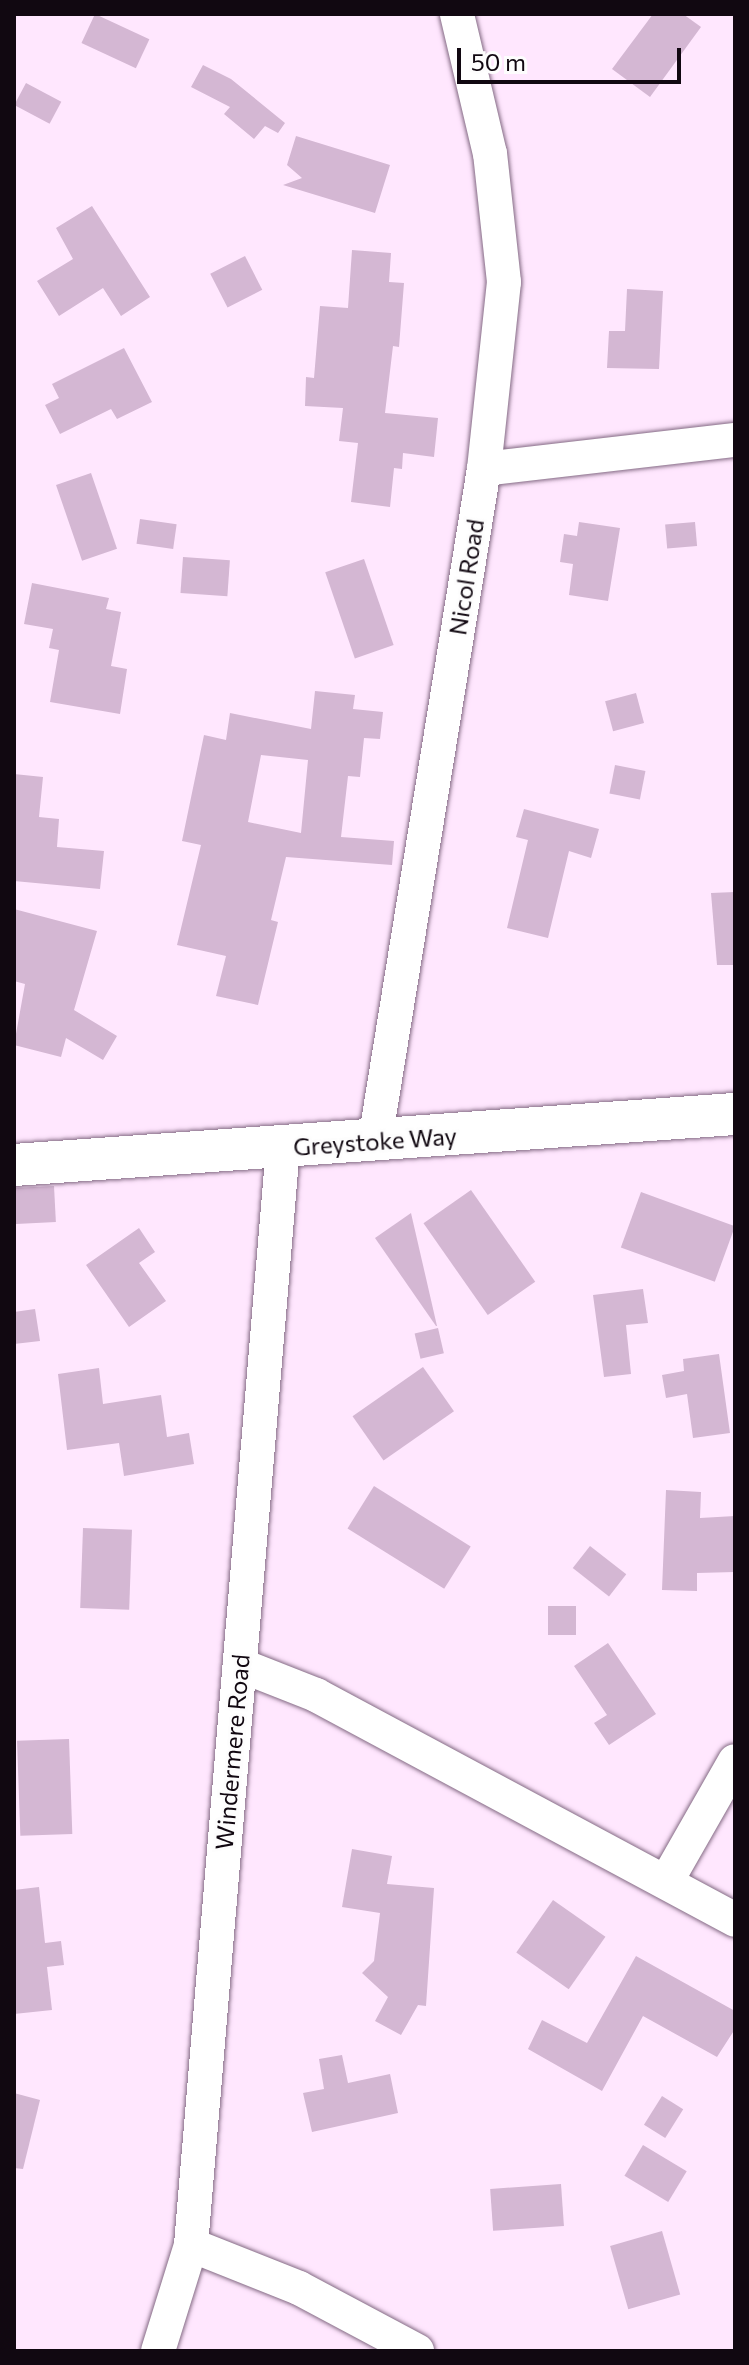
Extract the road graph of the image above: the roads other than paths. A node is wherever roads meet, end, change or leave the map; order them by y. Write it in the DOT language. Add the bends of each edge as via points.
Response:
graph roads {
  1 [pos="457,14"];
  2 [pos="735,440"];
  3 [pos="484,469"];
  4 [pos="735,1114"];
  5 [pos="375,1141"];
  6 [pos="283,1148"];
  7 [pos="14,1165"];
  8 [pos="240,1665"];
  9 [pos="735,1761"];
  10 [pos="666,1882"];
  11 [pos="735,1920"];
  12 [pos="191,2245"];
  13 [pos="158,2351"];
  14 [pos="417,2351"];
  1 -- 3 [label="street, Nicol Road" via="500,212 504,282"];
  2 -- 3 [label="street"];
  3 -- 5 [label="street, Nicol Road"];
  4 -- 5 [label="street, Greystoke Way"];
  5 -- 6 [label="street, Greystoke Way"];
  6 -- 7 [label="street, Greystoke Way"];
  6 -- 8 [label="street, Windermere Road"];
  8 -- 10 [label="street" via="316,1695"];
  8 -- 12 [label="street, Windermere Road"];
  9 -- 10 [label="street"];
  10 -- 11 [label="street"];
  12 -- 13 [label="street, Windermere Road"];
  12 -- 14 [label="street" via="299,2288"];
}
